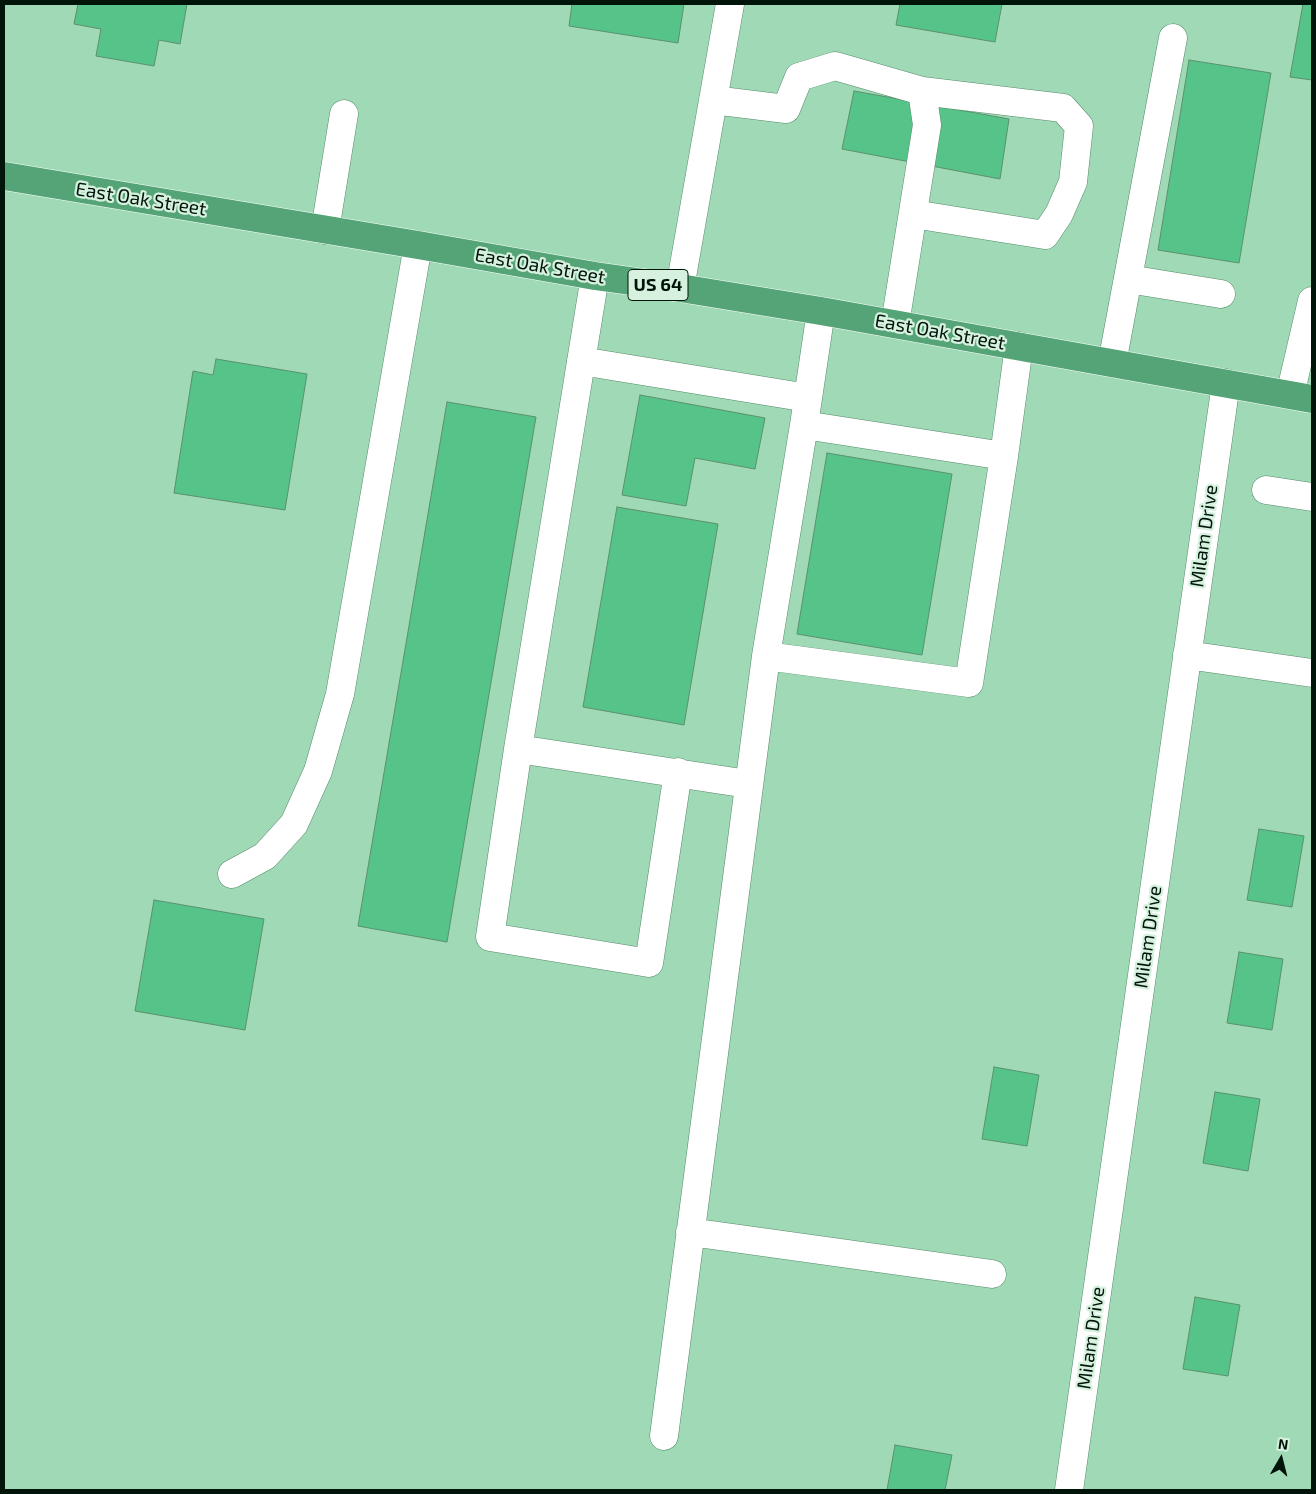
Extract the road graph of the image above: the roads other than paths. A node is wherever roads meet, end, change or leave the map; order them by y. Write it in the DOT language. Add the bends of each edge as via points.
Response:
graph roads {
  1 [pos="730,4"];
  2 [pos="1173,38"];
  3 [pos="922,91"];
  4 [pos="713,100"];
  5 [pos="344,114"];
  6 [pos="4,176"];
  7 [pos="913,214"];
  8 [pos="325,230"];
  9 [pos="418,245"];
  10 [pos="595,276"];
  11 [pos="1128,280"];
  12 [pos="680,288"];
  13 [pos="1221,294"];
  14 [pos="1312,301"];
  15 [pos="820,311"];
  16 [pos="895,324"];
  17 [pos="1019,346"];
  18 [pos="581,361"];
  19 [pos="1112,363"];
  20 [pos="1226,383"];
  21 [pos="1301,397"];
  22 [pos="808,398"];
  23 [pos="804,425"];
  24 [pos="1004,456"];
  25 [pos="1266,490"];
  26 [pos="1312,497"];
  27 [pos="1187,655"];
  28 [pos="766,656"];
  29 [pos="1312,672"];
  30 [pos="518,749"];
  31 [pos="678,772"];
  32 [pos="748,784"];
  33 [pos="232,874"];
  34 [pos="690,1232"];
  35 [pos="992,1274"];
  36 [pos="664,1436"];
  37 [pos="1069,1490"];
  1 -- 4 [label="street"];
  2 -- 11 [label="street"];
  3 -- 4 [label="street" via="835,66 799,77 786,109"];
  3 -- 7 [label="street" via="926,125"];
  3 -- 7 [label="street" via="1063,108 1079,126 1074,182 1060,214 1045,235"];
  4 -- 12 [label="street"];
  5 -- 8 [label="street"];
  6 -- 8 [label="highway, East Oak Street / US 64"];
  7 -- 16 [label="street"];
  8 -- 9 [label="highway, East Oak Street / US 64"];
  9 -- 10 [label="highway, East Oak Street / US 64"];
  9 -- 33 [label="street" via="340,694 318,771 294,824 266,856"];
  10 -- 12 [label="highway, East Oak Street / US 64"];
  10 -- 18 [label="street"];
  11 -- 13 [label="street"];
  11 -- 19 [label="street"];
  12 -- 15 [label="highway, East Oak Street / US 64"];
  14 -- 21 [label="street"];
  15 -- 16 [label="highway, East Oak Street / US 64"];
  15 -- 22 [label="street"];
  16 -- 17 [label="highway, East Oak Street / US 64"];
  17 -- 19 [label="highway, East Oak Street / US 64"];
  17 -- 24 [label="street"];
  18 -- 22 [label="street"];
  18 -- 30 [label="street"];
  19 -- 20 [label="highway, East Oak Street / US 64"];
  20 -- 21 [label="highway, East Oak Street / US 64"];
  20 -- 27 [label="street, Milam Drive"];
  22 -- 23 [label="street"];
  23 -- 24 [label="street"];
  23 -- 28 [label="street"];
  24 -- 28 [label="street" via="970,682"];
  25 -- 26 [label="street"];
  27 -- 29 [label="street"];
  27 -- 37 [label="street, Milam Drive"];
  28 -- 32 [label="street"];
  30 -- 31 [label="street"];
  30 -- 31 [label="street" via="490,937 649,963"];
  31 -- 32 [label="street"];
  32 -- 34 [label="street"];
  34 -- 35 [label="street"];
  34 -- 36 [label="street"];
}
